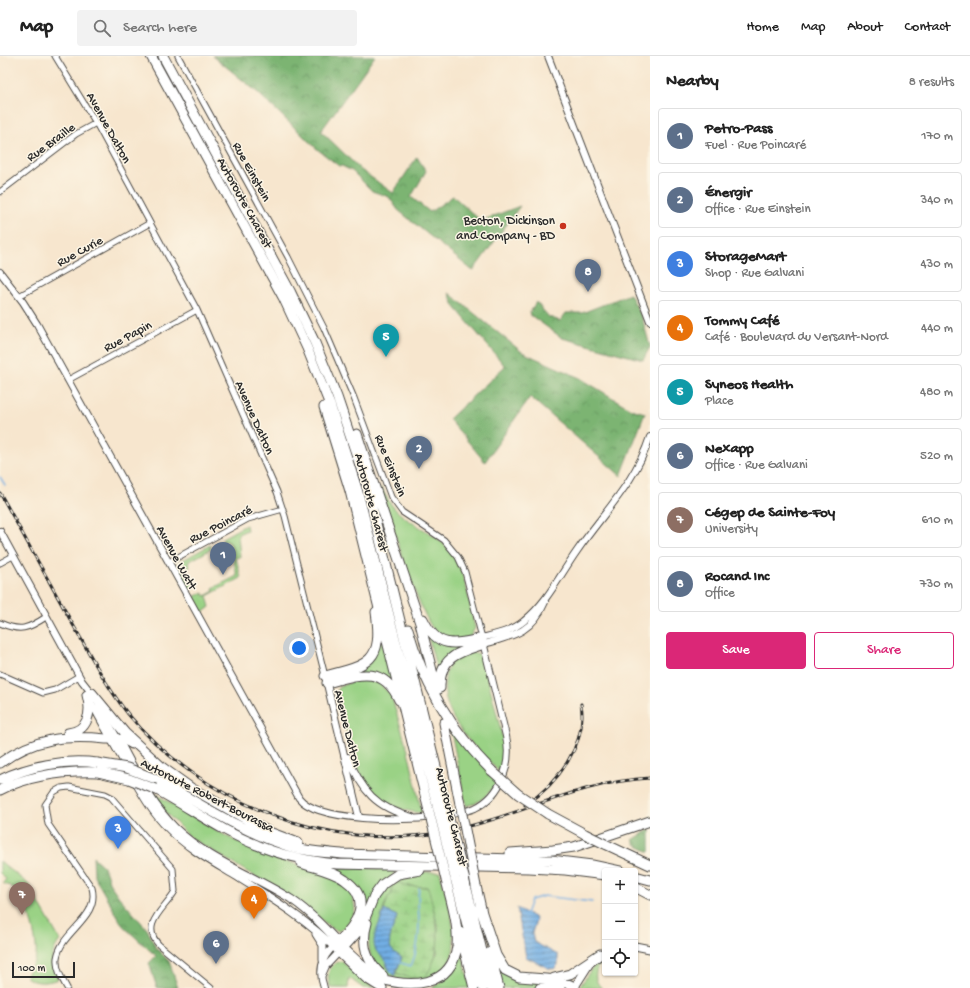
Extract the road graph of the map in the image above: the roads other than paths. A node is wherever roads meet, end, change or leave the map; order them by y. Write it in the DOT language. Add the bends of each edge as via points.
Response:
graph roads {
  1 [pos="55,56"];
  2 [pos="151,56"];
  3 [pos="163,56"];
  4 [pos="178,56"];
  5 [pos="548,56"];
  6 [pos="96,123"];
  7 [pos="0,192"];
  8 [pos="150,223"];
  9 [pos="0,272"];
  10 [pos="19,296"];
  11 [pos="197,310"];
  12 [pos="293,317"];
  13 [pos="650,320"];
  14 [pos="320,353"];
  15 [pos="68,380"];
  16 [pos="650,437"];
  17 [pos="366,483"];
  18 [pos="283,509"];
  19 [pos="0,532"];
  20 [pos="363,542"];
  21 [pos="13,556"];
  22 [pos="169,562"];
  23 [pos="0,563"];
  24 [pos="404,573"];
  25 [pos="46,617"];
  26 [pos="0,623"];
  27 [pos="483,641"];
  28 [pos="0,674"];
  29 [pos="79,676"];
  30 [pos="326,679"];
  31 [pos="89,694"];
  32 [pos="444,723"];
  33 [pos="115,739"];
  34 [pos="340,739"];
  35 [pos="32,745"];
  36 [pos="415,755"];
  37 [pos="154,761"];
  38 [pos="0,763"];
  39 [pos="98,768"];
  40 [pos="0,780"];
  41 [pos="0,790"];
  42 [pos="438,809"];
  43 [pos="360,817"];
  44 [pos="418,819"];
  45 [pos="650,821"];
  46 [pos="257,846"];
  47 [pos="342,854"];
  48 [pos="432,856"];
  49 [pos="650,865"];
  50 [pos="483,867"];
  51 [pos="608,868"];
  52 [pos="602,875"];
  53 [pos="638,877"];
  54 [pos="455,878"];
  55 [pos="650,880"];
  56 [pos="638,887"];
  57 [pos="638,888"];
  58 [pos="650,889"];
  59 [pos="650,895"];
  60 [pos="370,906"];
  61 [pos="480,907"];
  62 [pos="307,923"];
  63 [pos="339,947"];
  64 [pos="638,947"];
  65 [pos="650,949"];
  66 [pos="602,954"];
  67 [pos="602,954"];
  68 [pos="323,960"];
  69 [pos="321,976"];
  70 [pos="545,979"];
  71 [pos="397,985"];
  72 [pos="574,987"];
  73 [pos="66,988"];
  74 [pos="211,988"];
  75 [pos="324,988"];
  76 [pos="382,988"];
  77 [pos="474,988"];
  78 [pos="483,988"];
  79 [pos="491,988"];
  80 [pos="499,988"];
  81 [pos="540,988"];
  82 [pos="560,988"];
  1 -- 6 [label="street, Avenue Dalton"];
  2 -- 12 [label="highway, Autoroute Charest"];
  3 -- 14 [label="highway, Autoroute Charest" via="278,268"];
  4 -- 27 [label="street, Rue Einstein" via="316,311 349,385 393,501 406,515 444,540 458,557 465,572"];
  5 -- 13 [label="street"];
  6 -- 7 [label="street, Rue Braille" via="76,134"];
  6 -- 8 [label="street, Avenue Dalton"];
  8 -- 10 [label="street, Rue Curie"];
  8 -- 11 [label="street, Avenue Dalton"];
  9 -- 10 [label="street, Avenue Watt"];
  10 -- 15 [label="street, Avenue Watt" via="33,316"];
  11 -- 15 [label="street, Rue Papin"];
  11 -- 18 [label="street, Avenue Dalton"];
  12 -- 20 [label="highway" via="334,436"];
  12 -- 42 [label="highway, Autoroute Charest" via="328,399 355,481"];
  14 -- 17 [label="highway, Autoroute Charest"];
  14 -- 24 [label="highway" via="351,418"];
  15 -- 22 [label="street, Avenue Watt"];
  16 -- 27 [label="street" via="640,464 628,485 580,547 547,597 518,626"];
  17 -- 42 [label="highway, Autoroute Charest"];
  17 -- 49 [label="highway, bridge" via="409,634 421,668 450,721 492,771 518,794 585,834"];
  18 -- 22 [label="street, Rue Poincaré" via="248,519"];
  18 -- 30 [label="street, Avenue Dalton"];
  19 -- 21 [label="street"];
  20 -- 30 [label="highway" via="376,612 377,645 372,656 361,666"];
  20 -- 36 [label="highway"];
  21 -- 23 [label="street"];
  21 -- 25 [label="street"];
  22 -- 43 [label="street, Avenue Watt" via="299,798 311,808"];
  24 -- 27 [label="highway" via="425,623 434,636 452,644"];
  24 -- 27 [label="highway" via="439,690 442,672 450,660 460,651"];
  25 -- 26 [label="street" via="19,629"];
  25 -- 29 [label="street"];
  27 -- 44 [label="street, Rue Einstein" via="507,741 508,758 504,775 493,794 476,807"];
  28 -- 29 [label="street" via="43,692 52,691"];
  29 -- 31 [label="street"];
  30 -- 34 [label="street, Avenue Dalton"];
  30 -- 36 [label="highway" via="366,674 378,676 388,683 400,701"];
  31 -- 33 [label="street"];
  31 -- 35 [label="highway" via="89,716 83,727 74,732 45,738"];
  31 -- 37 [label="highway"];
  32 -- 61 [label="highway, bridge"];
  33 -- 35 [label="highway" via="64,737"];
  33 -- 37 [label="highway" via="127,741"];
  33 -- 62 [label="main road" via="144,797 170,831 201,856 281,904"];
  33 -- 63 [label="main road" via="152,800 176,829 205,852 292,900 316,919"];
  34 -- 43 [label="street, Avenue Dalton"];
  34 -- 44 [label="street" via="357,777 367,792 387,808"];
  35 -- 38 [label="highway"];
  36 -- 42 [label="highway"];
  37 -- 47 [label="highway" via="191,788 269,832 307,846"];
  39 -- 40 [label="highway, Autoroute Robert-Bourassa" via="76,762 51,764"];
  39 -- 41 [label="highway, Autoroute Robert-Bourassa" via="27,780"];
  39 -- 46 [label="highway, Autoroute Robert-Bourassa, bridge" via="155,789"];
  39 -- 47 [label="highway, Autoroute Robert-Bourassa, bridge" via="127,768 153,778 234,823 282,844 311,851"];
  42 -- 54 [label="highway, Autoroute Charest, bridge"];
  42 -- 54 [label="highway, bridge"];
  43 -- 44 [label="street, Rue Einstein" via="386,820"];
  45 -- 48 [label="highway" via="588,844 553,850"];
  46 -- 50 [label="highway, Autoroute Robert-Bourassa" via="291,856 337,864"];
  46 -- 63 [label="highway" via="341,877 351,885 359,900 359,914"];
  47 -- 48 [label="highway, Autoroute Robert-Bourassa"];
  48 -- 51 [label="highway, Autoroute Robert-Bourassa" via="551,860"];
  50 -- 52 [label="highway, Autoroute Robert-Bourassa" via="565,870"];
  50 -- 60 [label="highway" via="401,873 381,886"];
  53 -- 55 [label="highway"];
  54 -- 71 [label="highway" via="457,936 451,965 441,979 430,985 413,988"];
  54 -- 77 [label="highway"];
  54 -- 78 [label="highway, Autoroute Charest"];
  54 -- 79 [label="highway, Autoroute Charest"];
  56 -- 58 [label="highway"];
  57 -- 59 [label="highway"];
  60 -- 63 [label="highway" via="361,928"];
  60 -- 71 [label="highway" via="364,937 367,956 376,970"];
  61 -- 70 [label="highway" via="502,967 515,976"];
  61 -- 80 [label="highway"];
  62 -- 63 [label="main road"];
  62 -- 68 [label="main road" via="322,942"];
  63 -- 68 [label="street"];
  63 -- 69 [label="street"];
  63 -- 71 [label="highway" via="372,974"];
  63 -- 76 [label="highway" via="366,978"];
  64 -- 65 [label="main road"];
  66 -- 70 [label="highway" via="570,974"];
  67 -- 72 [label="main road" via="587,966"];
  68 -- 69 [label="street"];
  69 -- 75 [label="street"];
  70 -- 72 [label="highway" via="562,981"];
  73 -- 74 [label="street" via="57,959 62,945 90,910 93,894 92,888 48,824 45,805 54,792 69,787 105,794 111,798 171,867 175,891 153,921 154,938"];
  81 -- 82 [label="highway"];
}
